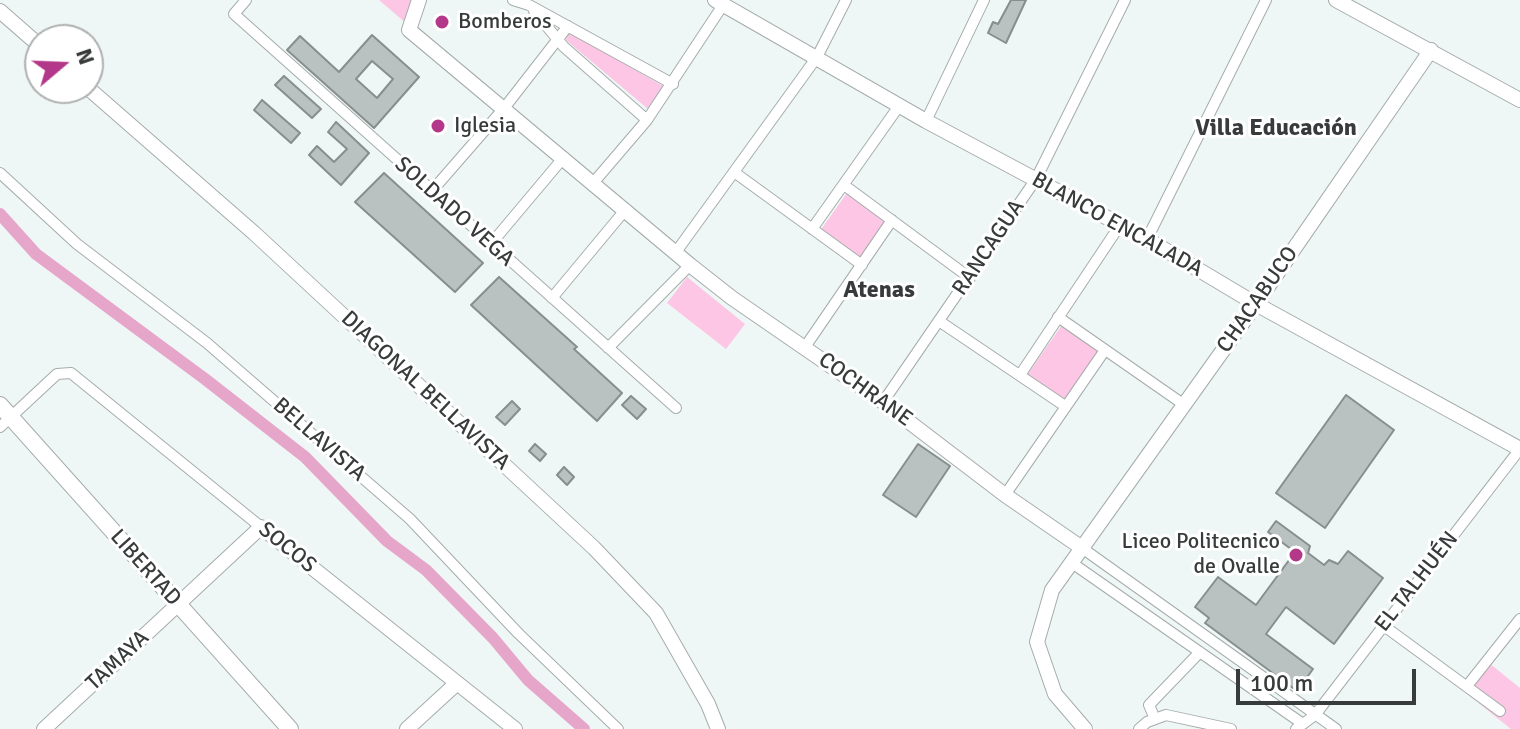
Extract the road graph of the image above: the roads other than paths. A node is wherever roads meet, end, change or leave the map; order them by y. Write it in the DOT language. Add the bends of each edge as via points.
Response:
graph roads {
  1 [pos="233,0"];
  2 [pos="246,0"];
  3 [pos="419,0"];
  4 [pos="513,0"];
  5 [pos="846,0"];
  6 [pos="984,0"];
  7 [pos="1125,0"];
  8 [pos="1266,0"];
  9 [pos="1336,0"];
  10 [pos="719,2"];
  11 [pos="529,5"];
  12 [pos="0,11"];
  13 [pos="234,14"];
  14 [pos="568,26"];
  15 [pos="24,32"];
  16 [pos="559,40"];
  17 [pos="1431,50"];
  18 [pos="817,57"];
  19 [pos="673,84"];
  20 [pos="1520,100"];
  21 [pos="104,102"];
  22 [pos="899,106"];
  23 [pos="505,107"];
  24 [pos="647,120"];
  25 [pos="926,121"];
  26 [pos="564,157"];
  27 [pos="734,172"];
  28 [pos="0,173"];
  29 [pos="1036,179"];
  30 [pos="594,182"];
  31 [pos="844,185"];
  32 [pos="431,192"];
  33 [pos="626,209"];
  34 [pos="892,220"];
  35 [pos="1120,225"];
  36 [pos="812,229"];
  37 [pos="1147,239"];
  38 [pos="490,245"];
  39 [pos="676,252"];
  40 [pos="690,265"];
  41 [pos="862,265"];
  42 [pos="970,278"];
  43 [pos="552,298"];
  44 [pos="1256,304"];
  45 [pos="1058,317"];
  46 [pos="939,321"];
  47 [pos="805,347"];
  48 [pos="608,348"];
  49 [pos="1105,350"];
  50 [pos="1020,375"];
  51 [pos="883,402"];
  52 [pos="1183,404"];
  53 [pos="1065,406"];
  54 [pos="676,408"];
  55 [pos="4,416"];
  56 [pos="1520,449"];
  57 [pos="1005,495"];
  58 [pos="261,527"];
  59 [pos="1082,548"];
  60 [pos="1072,563"];
  61 [pos="178,605"];
  62 [pos="1520,619"];
  63 [pos="1384,626"];
  64 [pos="1200,652"];
  65 [pos="456,684"];
  66 [pos="1467,686"];
  67 [pos="1500,711"];
  68 [pos="1315,715"];
  69 [pos="1155,719"];
  70 [pos="1300,726"];
  71 [pos="44,729"];
  72 [pos="290,729"];
  73 [pos="407,729"];
  74 [pos="515,729"];
  75 [pos="618,729"];
  76 [pos="718,729"];
  77 [pos="1085,729"];
  78 [pos="1139,729"];
  79 [pos="1231,729"];
  80 [pos="1336,729"];
  1 -- 13 [label="street"];
  2 -- 13 [label="street"];
  3 -- 23 [label="street, COCHRANE" via="409,30"];
  4 -- 11 [label="street"];
  5 -- 18 [label="street"];
  6 -- 25 [label="street"];
  7 -- 29 [label="street, RANCAGUA"];
  8 -- 37 [label="street"];
  9 -- 17 [label="street"];
  10 -- 18 [label="street, BLANCO ENCALADA"];
  10 -- 19 [label="street"];
  11 -- 14 [label="street"];
  11 -- 16 [label="street"];
  12 -- 15 [label="street"];
  13 -- 32 [label="street, SOLDADO VEGA"];
  14 -- 16 [label="street"];
  14 -- 19 [label="street"];
  16 -- 23 [label="street"];
  16 -- 24 [label="street"];
  17 -- 20 [label="street"];
  17 -- 44 [label="street, CHACABUCO"];
  18 -- 22 [label="street, BLANCO ENCALADA"];
  18 -- 27 [label="street"];
  19 -- 24 [label="street"];
  21 -- 76 [label="street, DIAGONAL BELLAVISTA" via="265,243 612,566 656,613"];
  22 -- 25 [label="street, BLANCO ENCALADA"];
  22 -- 31 [label="street"];
  23 -- 26 [label="street, COCHRANE"];
  23 -- 32 [label="street"];
  24 -- 30 [label="street"];
  25 -- 29 [label="street, BLANCO ENCALADA"];
  26 -- 30 [label="street, COCHRANE"];
  26 -- 38 [label="street"];
  27 -- 36 [label="street"];
  27 -- 39 [label="street"];
  28 -- 75 [label="street, BELLAVISTA" via="77,244 207,343 410,519"];
  29 -- 35 [label="street, BLANCO ENCALADA"];
  29 -- 42 [label="street, RANCAGUA"];
  30 -- 33 [label="street, COCHRANE"];
  31 -- 34 [label="street"];
  31 -- 36 [label="street"];
  32 -- 38 [label="street, SOLDADO VEGA"];
  33 -- 39 [label="street, COCHRANE"];
  33 -- 43 [label="street"];
  34 -- 41 [label="street"];
  34 -- 42 [label="street"];
  35 -- 37 [label="street, BLANCO ENCALADA"];
  35 -- 45 [label="street"];
  36 -- 41 [label="street"];
  37 -- 44 [label="street, BLANCO ENCALADA"];
  38 -- 43 [label="street, SOLDADO VEGA"];
  39 -- 40 [label="street, COCHRANE"];
  40 -- 47 [label="street, COCHRANE"];
  40 -- 48 [label="street"];
  41 -- 47 [label="street"];
  42 -- 46 [label="street, RANCAGUA"];
  43 -- 48 [label="street, SOLDADO VEGA"];
  44 -- 52 [label="street, CHACABUCO"];
  44 -- 56 [label="street, BLANCO ENCALADA"];
  45 -- 49 [label="street"];
  45 -- 50 [label="street"];
  46 -- 50 [label="street"];
  46 -- 51 [label="street, RANCAGUA"];
  47 -- 51 [label="street, COCHRANE"];
  48 -- 54 [label="street, SOLDADO VEGA"];
  49 -- 52 [label="street"];
  49 -- 53 [label="street"];
  50 -- 53 [label="street"];
  51 -- 57 [label="street, COCHRANE"];
  52 -- 59 [label="street, CHACABUCO"];
  53 -- 57 [label="street"];
  55 -- 58 [label="street, SOCOS" via="57,374 71,373"];
  55 -- 61 [label="main road, LIBERTAD"];
  56 -- 63 [label="street, EL TALHUÉN"];
  57 -- 59 [label="street, COCHRANE"];
  58 -- 61 [label="street, TAMAYA"];
  58 -- 65 [label="street, SOCOS"];
  59 -- 60 [label="street, CHACABUCO"];
  59 -- 68 [label="street, COCHRANE"];
  60 -- 64 [label="street"];
  60 -- 77 [label="street, CHACABUCO" via="1052,590 1037,642 1055,694"];
  61 -- 71 [label="street, TAMAYA"];
  61 -- 72 [label="main road, LIBERTAD"];
  62 -- 66 [label="street"];
  63 -- 66 [label="street"];
  63 -- 68 [label="street, EL TALHUÉN"];
  64 -- 69 [label="street" via="1149,705"];
  64 -- 70 [label="street"];
  65 -- 73 [label="street"];
  65 -- 74 [label="street, SOCOS"];
  66 -- 67 [label="street"];
  68 -- 70 [label="street, EL TALHUÉN"];
  68 -- 80 [label="street, COCHRANE"];
  69 -- 78 [label="street"];
  69 -- 79 [label="street" via="1166,715"];
}
